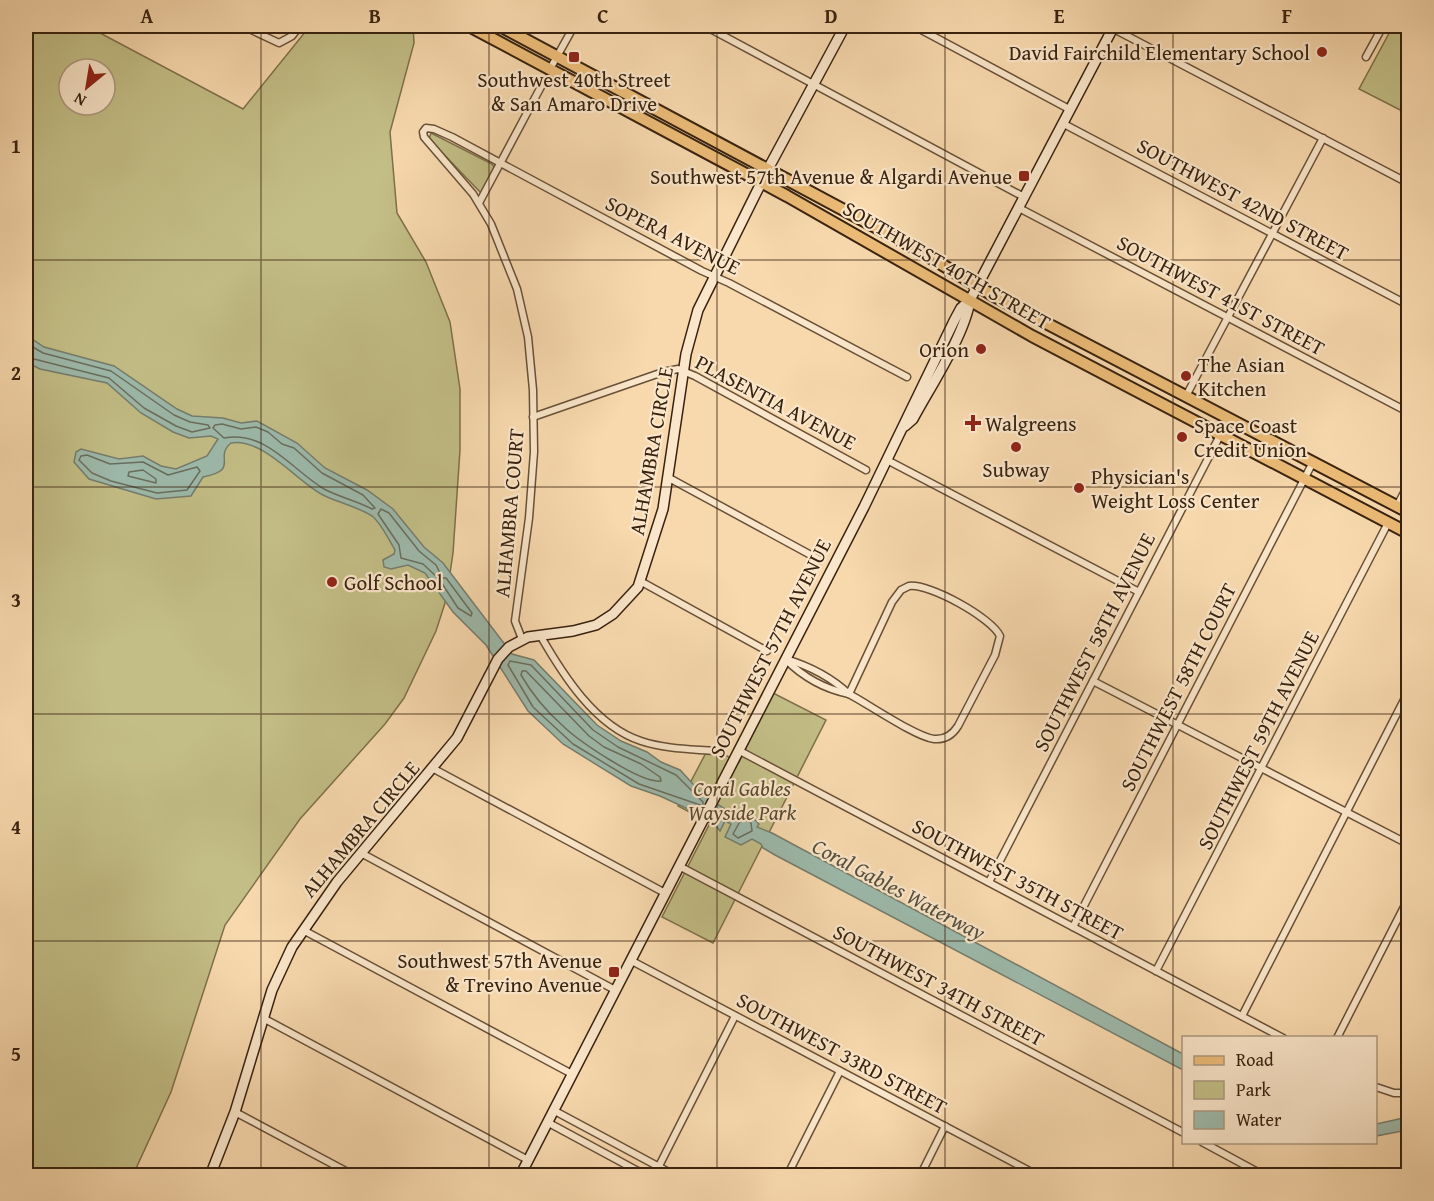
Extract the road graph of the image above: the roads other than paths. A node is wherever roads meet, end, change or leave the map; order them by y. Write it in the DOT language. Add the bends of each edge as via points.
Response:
graph roads {
  1 [pos="243,26"];
  2 [pos="300,26"];
  3 [pos="469,26"];
  4 [pos="500,26"];
  5 [pos="574,26"];
  6 [pos="705,26"];
  7 [pos="844,26"];
  8 [pos="914,26"];
  9 [pos="1383,26"];
  10 [pos="1113,27"];
  11 [pos="557,56"];
  12 [pos="1366,57"];
  13 [pos="550,69"];
  14 [pos="544,81"];
  15 [pos="814,84"];
  16 [pos="1069,109"];
  17 [pos="1062,123"];
  18 [pos="424,130"];
  19 [pos="1323,138"];
  20 [pos="501,163"];
  21 [pos="768,169"];
  22 [pos="761,182"];
  23 [pos="1408,183"];
  24 [pos="1024,197"];
  25 [pos="479,204"];
  26 [pos="1019,208"];
  27 [pos="1272,234"];
  28 [pos="713,276"];
  29 [pos="978,286"];
  30 [pos="970,300"];
  31 [pos="1408,305"];
  32 [pos="1228,317"];
  33 [pos="684,371"];
  34 [pos="1141,372"];
  35 [pos="927,373"];
  36 [pos="938,373"];
  37 [pos="907,377"];
  38 [pos="1156,380"];
  39 [pos="1116,381"];
  40 [pos="1131,388"];
  41 [pos="1186,396"];
  42 [pos="1408,412"];
  43 [pos="533,417"];
  44 [pos="1229,418"];
  45 [pos="905,426"];
  46 [pos="1220,435"];
  47 [pos="886,460"];
  48 [pos="1313,462"];
  49 [pos="866,470"];
  50 [pos="669,478"];
  51 [pos="1304,478"];
  52 [pos="1408,485"];
  53 [pos="1397,506"];
  54 [pos="1408,512"];
  55 [pos="1408,517"];
  56 [pos="1388,523"];
  57 [pos="1408,533"];
  58 [pos="820,560"];
  59 [pos="640,581"];
  60 [pos="1139,592"];
  61 [pos="540,635"];
  62 [pos="522,639"];
  63 [pos="767,651"];
  64 [pos="785,659"];
  65 [pos="1093,681"];
  66 [pos="1408,692"];
  67 [pos="849,694"];
  68 [pos="1178,724"];
  69 [pos="737,750"];
  70 [pos="715,751"];
  71 [pos="1262,768"];
  72 [pos="434,769"];
  73 [pos="1346,813"];
  74 [pos="1408,844"];
  75 [pos="361,853"];
  76 [pos="679,866"];
  77 [pos="989,882"];
  78 [pos="665,893"];
  79 [pos="1408,899"];
  80 [pos="1073,927"];
  81 [pos="303,930"];
  82 [pos="630,960"];
  83 [pos="1156,971"];
  84 [pos="615,990"];
  85 [pos="735,1016"];
  86 [pos="1242,1016"];
  87 [pos="262,1018"];
  88 [pos="1279,1036"];
  89 [pos="1338,1036"];
  90 [pos="840,1071"];
  91 [pos="572,1074"];
  92 [pos="1377,1087"];
  93 [pos="1408,1093"];
  94 [pos="553,1110"];
  95 [pos="235,1112"];
  96 [pos="547,1122"];
  97 [pos="945,1126"];
  98 [pos="1182,1132"];
  99 [pos="1204,1144"];
  100 [pos="528,1160"];
  101 [pos="658,1166"];
  102 [pos="210,1176"];
  103 [pos="356,1176"];
  104 [pos="520,1176"];
  105 [pos="647,1176"];
  106 [pos="676,1176"];
  107 [pos="787,1176"];
  108 [pos="920,1176"];
  109 [pos="1039,1176"];
  110 [pos="1265,1176"];
  1 -- 2 [label="street" via="279,43"];
  3 -- 13 [label="main road, SOUTHWEST 40TH STREET"];
  4 -- 11 [label="main road, SOUTHWEST 40TH STREET"];
  5 -- 11 [label="street"];
  6 -- 15 [label="street"];
  7 -- 15 [label="main road, ALHAMBRA CIRCLE"];
  8 -- 16 [label="street"];
  9 -- 12 [label="street"];
  10 -- 16 [label="main road, SOUTHWEST 57TH AVENUE"];
  10 -- 19 [label="street"];
  11 -- 13 [label="street"];
  11 -- 21 [label="main road, SOUTHWEST 40TH STREET"];
  13 -- 22 [label="main road, SOUTHWEST 40TH STREET"];
  14 -- 20 [label="street"];
  15 -- 21 [label="main road, ALHAMBRA CIRCLE"];
  15 -- 24 [label="street"];
  16 -- 17 [label="main road, SOUTHWEST 57TH AVENUE"];
  17 -- 24 [label="main road, SOUTHWEST 57TH AVENUE"];
  17 -- 27 [label="street, SOUTHWEST 42ND STREET"];
  18 -- 20 [label="street, SOPERA AVENUE" via="439,130"];
  18 -- 25 [label="street, ALHAMBRA COURT" via="426,140"];
  19 -- 23 [label="street"];
  19 -- 27 [label="street"];
  20 -- 25 [label="street"];
  20 -- 28 [label="street, SOPERA AVENUE"];
  21 -- 22 [label="main road, ALHAMBRA CIRCLE"];
  21 -- 29 [label="main road, SOUTHWEST 40TH STREET"];
  22 -- 28 [label="main road, ALHAMBRA CIRCLE"];
  22 -- 30 [label="main road, SOUTHWEST 40TH STREET"];
  24 -- 26 [label="main road, SOUTHWEST 57TH AVENUE"];
  25 -- 43 [label="street, ALHAMBRA COURT" via="506,257 525,318 532,363"];
  26 -- 29 [label="main road, SOUTHWEST 57TH AVENUE"];
  26 -- 32 [label="street, SOUTHWEST 41ST STREET"];
  27 -- 31 [label="street, SOUTHWEST 42ND STREET"];
  27 -- 32 [label="street"];
  28 -- 33 [label="main road, ALHAMBRA CIRCLE" via="698,310"];
  28 -- 37 [label="street, SOPERA AVENUE"];
  29 -- 30 [label="main road, SOUTHWEST 57TH AVENUE"];
  29 -- 34 [label="main road, SOUTHWEST 40TH STREET"];
  30 -- 35 [label="main road, SOUTHWEST 57TH AVENUE" via="961,308"];
  30 -- 36 [label="main road, SOUTHWEST 57TH AVENUE" via="968,314"];
  30 -- 39 [label="main road, SOUTHWEST 40TH STREET"];
  32 -- 41 [label="street"];
  32 -- 42 [label="street, SOUTHWEST 41ST STREET"];
  33 -- 43 [label="street, PLASENTIA AVENUE" via="663,372"];
  33 -- 49 [label="street, PLASENTIA AVENUE"];
  33 -- 50 [label="main road, ALHAMBRA CIRCLE"];
  34 -- 38 [label="main road, SOUTHWEST 40TH STREET"];
  34 -- 39 [label="main road"];
  35 -- 36 [label="main road"];
  35 -- 45 [label="main road, SOUTHWEST 57TH AVENUE"];
  36 -- 45 [label="main road, SOUTHWEST 57TH AVENUE" via="913,419"];
  38 -- 40 [label="main road"];
  38 -- 41 [label="main road, SOUTHWEST 40TH STREET"];
  39 -- 40 [label="main road, SOUTHWEST 40TH STREET"];
  40 -- 46 [label="main road, SOUTHWEST 40TH STREET"];
  41 -- 44 [label="main road, SOUTHWEST 40TH STREET"];
  43 -- 62 [label="street, ALHAMBRA COURT" via="532,486 515,621"];
  44 -- 46 [label="street, SOUTHWEST 58TH AVENUE"];
  44 -- 48 [label="main road, SOUTHWEST 40TH STREET"];
  45 -- 47 [label="main road, SOUTHWEST 57TH AVENUE"];
  46 -- 51 [label="main road, SOUTHWEST 40TH STREET"];
  46 -- 60 [label="street, SOUTHWEST 58TH AVENUE"];
  47 -- 60 [label="street"];
  47 -- 64 [label="main road, SOUTHWEST 57TH AVENUE"];
  48 -- 51 [label="street, SOUTHWEST 58TH COURT"];
  48 -- 53 [label="main road, SOUTHWEST 40TH STREET"];
  50 -- 58 [label="street"];
  50 -- 59 [label="main road, ALHAMBRA CIRCLE"];
  51 -- 56 [label="main road, SOUTHWEST 40TH STREET"];
  51 -- 68 [label="street, SOUTHWEST 58TH COURT"];
  52 -- 53 [label="street"];
  53 -- 54 [label="main road, SOUTHWEST 40TH STREET"];
  55 -- 56 [label="main road"];
  56 -- 57 [label="main road, SOUTHWEST 40TH STREET"];
  56 -- 71 [label="street, SOUTHWEST 59TH AVENUE"];
  59 -- 61 [label="main road, ALHAMBRA CIRCLE" via="617,610 596,625"];
  59 -- 63 [label="street"];
  60 -- 65 [label="street, SOUTHWEST 58TH AVENUE"];
  61 -- 62 [label="main road, ALHAMBRA CIRCLE"];
  61 -- 70 [label="street" via="570,682 615,728 656,745"];
  62 -- 72 [label="main road, ALHAMBRA CIRCLE" via="496,662 466,724"];
  64 -- 67 [label="street" via="800,674 831,690"];
  64 -- 69 [label="main road, SOUTHWEST 57TH AVENUE"];
  65 -- 68 [label="street"];
  65 -- 77 [label="street, SOUTHWEST 58TH AVENUE"];
  66 -- 73 [label="street"];
  67 -- 67 [label="street" via="925,736 944,738 962,720 997,652 999,633 989,621 935,592 909,586 898,592 892,602"];
  68 -- 71 [label="street"];
  68 -- 80 [label="street, SOUTHWEST 58TH COURT"];
  69 -- 76 [label="main road, SOUTHWEST 57TH AVENUE"];
  69 -- 77 [label="street, SOUTHWEST 35TH STREET"];
  71 -- 73 [label="street"];
  71 -- 83 [label="street, SOUTHWEST 59TH AVENUE"];
  72 -- 75 [label="main road, ALHAMBRA CIRCLE"];
  72 -- 78 [label="street"];
  73 -- 74 [label="street"];
  73 -- 86 [label="street"];
  75 -- 81 [label="main road, ALHAMBRA CIRCLE"];
  75 -- 84 [label="street"];
  76 -- 78 [label="main road, SOUTHWEST 57TH AVENUE"];
  76 -- 98 [label="street, SOUTHWEST 34TH STREET"];
  77 -- 80 [label="street, SOUTHWEST 35TH STREET"];
  78 -- 82 [label="main road, SOUTHWEST 57TH AVENUE"];
  79 -- 89 [label="street"];
  80 -- 83 [label="street, SOUTHWEST 35TH STREET"];
  81 -- 87 [label="main road, ALHAMBRA CIRCLE" via="274,985"];
  81 -- 91 [label="street"];
  82 -- 84 [label="main road, SOUTHWEST 57TH AVENUE"];
  82 -- 85 [label="street, SOUTHWEST 33RD STREET"];
  83 -- 86 [label="street, SOUTHWEST 35TH STREET"];
  84 -- 91 [label="main road, SOUTHWEST 57TH AVENUE"];
  85 -- 90 [label="street, SOUTHWEST 33RD STREET"];
  85 -- 101 [label="street"];
  86 -- 88 [label="street, SOUTHWEST 35TH STREET"];
  87 -- 95 [label="main road, ALHAMBRA CIRCLE"];
  87 -- 100 [label="street"];
  90 -- 97 [label="street, SOUTHWEST 33RD STREET"];
  90 -- 107 [label="street"];
  91 -- 94 [label="main road, SOUTHWEST 57TH AVENUE"];
  92 -- 93 [label="street"];
  94 -- 96 [label="main road, SOUTHWEST 57TH AVENUE"];
  94 -- 101 [label="street"];
  95 -- 102 [label="main road, ALHAMBRA CIRCLE"];
  95 -- 103 [label="street"];
  96 -- 100 [label="main road, SOUTHWEST 57TH AVENUE"];
  96 -- 105 [label="street"];
  97 -- 108 [label="street"];
  97 -- 109 [label="street, SOUTHWEST 33RD STREET"];
  99 -- 110 [label="street"];
  100 -- 104 [label="main road, SOUTHWEST 57TH AVENUE"];
  101 -- 106 [label="street"];
}
